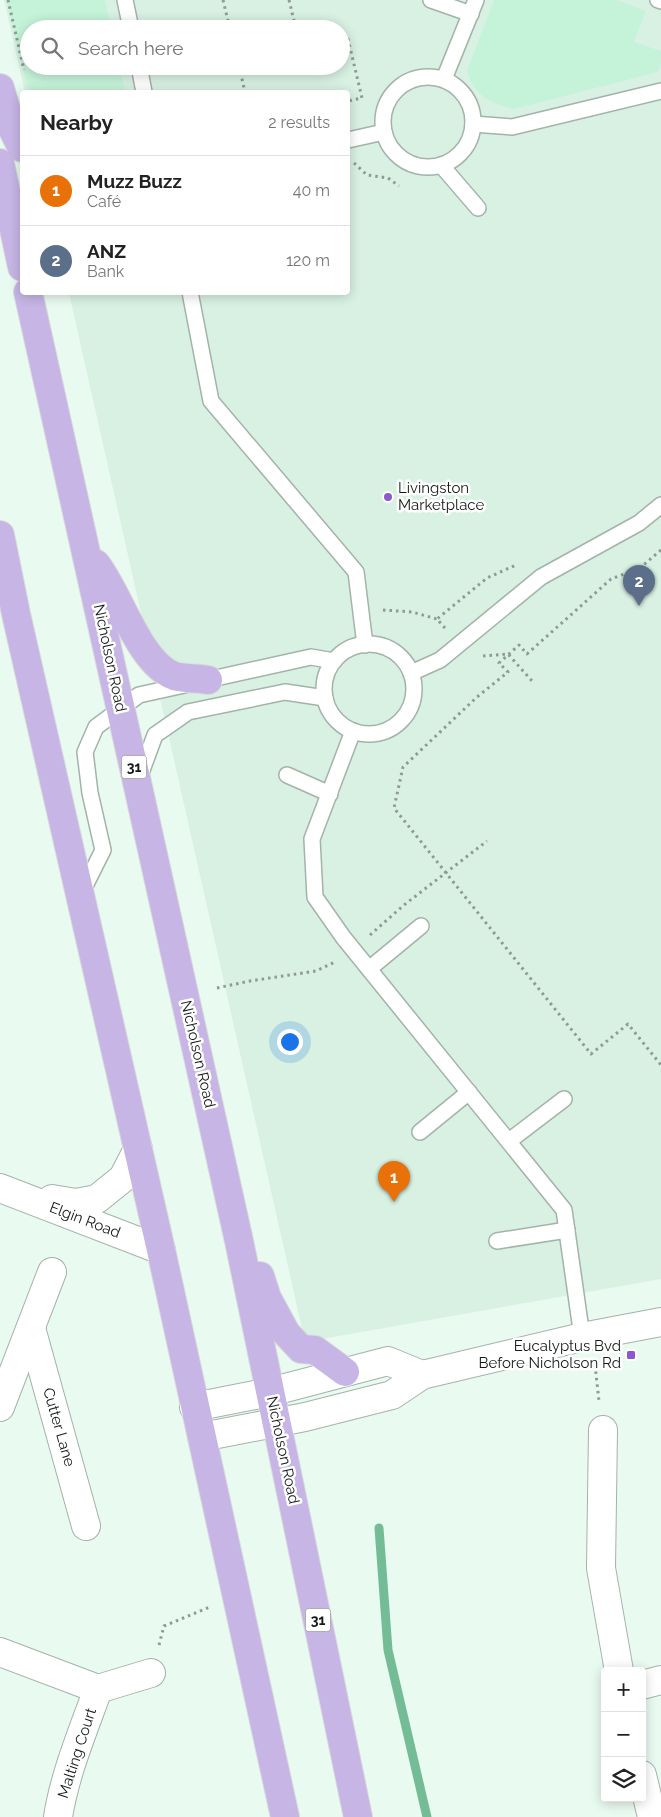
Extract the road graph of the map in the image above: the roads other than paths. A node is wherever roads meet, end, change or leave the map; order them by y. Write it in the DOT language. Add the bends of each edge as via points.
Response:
graph roads {
  1 [pos="125,0"];
  2 [pos="431,0"];
  3 [pos="473,7"];
  4 [pos="129,20"];
  5 [pos="141,75"];
  6 [pos="444,79"];
  7 [pos="0,88"];
  8 [pos="144,90"];
  9 [pos="661,91"];
  10 [pos="473,124"];
  11 [pos="384,132"];
  12 [pos="350,140"];
  13 [pos="20,144"];
  14 [pos="0,163"];
  15 [pos="441,165"];
  16 [pos="478,208"];
  17 [pos="12,219"];
  18 [pos="20,257"];
  19 [pos="29,295"];
  20 [pos="191,295"];
  21 [pos="661,505"];
  22 [pos="0,535"];
  23 [pos="86,551"];
  24 [pos="365,645"];
  25 [pos="334,661"];
  26 [pos="411,672"];
  27 [pos="208,680"];
  28 [pos="326,698"];
  29 [pos="121,709"];
  30 [pos="353,731"];
  31 [pos="287,774"];
  32 [pos="330,794"];
  33 [pos="142,803"];
  34 [pos="80,896"];
  35 [pos="422,926"];
  36 [pos="369,969"];
  37 [pos="469,1092"];
  38 [pos="564,1099"];
  39 [pos="420,1132"];
  40 [pos="509,1141"];
  41 [pos="138,1149"];
  42 [pos="4,1189"];
  43 [pos="567,1230"];
  44 [pos="239,1241"];
  45 [pos="497,1241"];
  46 [pos="161,1250"];
  47 [pos="52,1272"];
  48 [pos="661,1322"];
  49 [pos="31,1328"];
  50 [pos="588,1347"];
  51 [pos="345,1372"];
  52 [pos="422,1375"];
  53 [pos="270,1392"];
  54 [pos="194,1407"];
  55 [pos="0,1408"];
  56 [pos="277,1422"];
  57 [pos="603,1430"];
  58 [pos="202,1437"];
  59 [pos="86,1526"];
  60 [pos="0,1652"];
  61 [pos="618,1667"];
  62 [pos="151,1673"];
  63 [pos="661,1680"];
  64 [pos="646,1684"];
  65 [pos="98,1689"];
  66 [pos="646,1792"];
  67 [pos="58,1817"];
  68 [pos="285,1817"];
  69 [pos="358,1817"];
  70 [pos="652,1817"];
  1 -- 4 [label="lane"];
  2 -- 3 [label="lane"];
  3 -- 6 [label="lane"];
  5 -- 8 [label="lane"];
  6 -- 10 [label="lane" via="455,85 469,102"];
  6 -- 11 [label="lane" via="425,76 399,88 387,103"];
  7 -- 13 [label="main road"];
  9 -- 10 [label="lane" via="512,127"];
  10 -- 15 [label="lane" via="466,145"];
  11 -- 12 [label="lane"];
  11 -- 15 [label="lane" via="388,143 405,160 429,167"];
  14 -- 17 [label="main road"];
  15 -- 16 [label="lane"];
  17 -- 18 [label="main road"];
  19 -- 23 [label="main road, Nicholson Road / 31"];
  20 -- 24 [label="lane" via="211,401 356,572"];
  21 -- 26 [label="lane" via="639,523 541,577 440,660"];
  22 -- 34 [label="main road"];
  23 -- 27 [label="main road" via="105,576 139,640 158,666 174,676"];
  23 -- 29 [label="main road, Nicholson Road / 31"];
  24 -- 25 [label="lane" via="345,651"];
  24 -- 26 [label="lane" via="382,646 396,652"];
  25 -- 27 [label="lane" via="311,657"];
  25 -- 28 [label="lane" via="326,674"];
  26 -- 30 [label="lane" via="414,694 410,710 400,722 387,731 372,734"];
  27 -- 29 [label="lane" via="139,696"];
  28 -- 30 [label="lane" via="335,719"];
  28 -- 33 [label="lane" via="285,692 188,712 155,735 141,773"];
  29 -- 33 [label="main road, Nicholson Road / 31"];
  29 -- 34 [label="lane" via="96,727 85,752 103,850"];
  30 -- 32 [label="lane"];
  31 -- 32 [label="lane"];
  32 -- 36 [label="lane" via="312,840 315,897"];
  33 -- 44 [label="main road, Nicholson Road / 31"];
  34 -- 41 [label="main road"];
  35 -- 36 [label="lane"];
  36 -- 37 [label="lane"];
  37 -- 39 [label="lane"];
  37 -- 40 [label="lane"];
  38 -- 40 [label="lane"];
  40 -- 43 [label="lane" via="564,1210"];
  41 -- 42 [label="street, Elgin Road" via="123,1178 97,1199 76,1203"];
  41 -- 46 [label="main road"];
  42 -- 46 [label="street, Elgin Road"];
  43 -- 45 [label="lane"];
  43 -- 50 [label="lane"];
  44 -- 51 [label="main road" via="256,1261 267,1298 286,1333 301,1349 314,1350"];
  44 -- 53 [label="main road, Nicholson Road / 31"];
  46 -- 54 [label="main road"];
  47 -- 49 [label="street"];
  48 -- 50 [label="street"];
  49 -- 55 [label="street"];
  49 -- 59 [label="street, Cutter Lane"];
  50 -- 52 [label="street"];
  51 -- 52 [label="street" via="388,1362"];
  51 -- 53 [label="street"];
  52 -- 56 [label="street" via="392,1395"];
  53 -- 54 [label="street"];
  53 -- 56 [label="main road, Nicholson Road / 31"];
  54 -- 58 [label="main road"];
  56 -- 58 [label="street"];
  56 -- 69 [label="main road, Nicholson Road / 31"];
  57 -- 61 [label="street" via="601,1568"];
  58 -- 68 [label="main road"];
  60 -- 65 [label="street, Malting Court"];
  62 -- 65 [label="street, Malting Court"];
  63 -- 64 [label="street"];
  65 -- 67 [label="street, Malting Court" via="61,1798"];
  66 -- 70 [label="street"];
}
